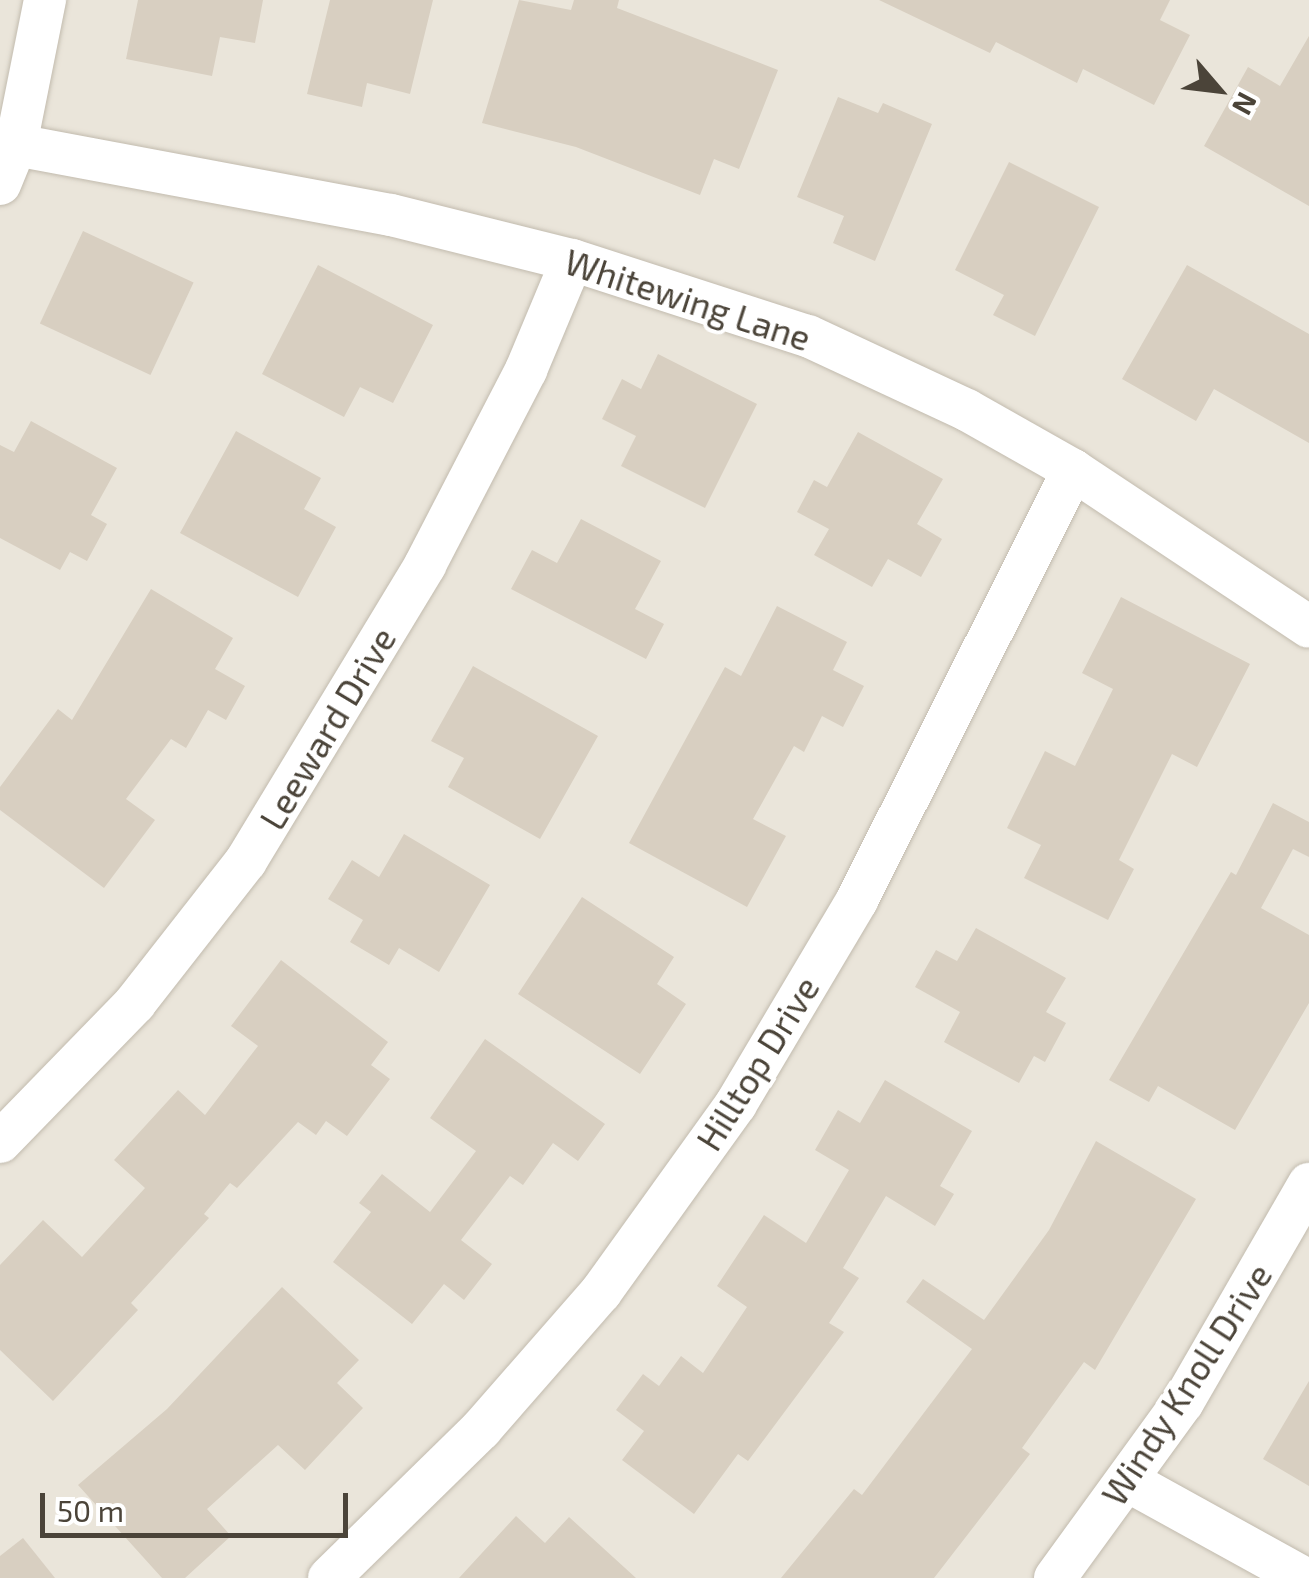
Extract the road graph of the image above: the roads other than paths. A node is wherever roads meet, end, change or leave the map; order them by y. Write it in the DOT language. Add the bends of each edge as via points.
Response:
graph roads {
  1 [pos="45,0"];
  2 [pos="5,157"];
  3 [pos="572,260"];
  4 [pos="1073,470"];
  5 [pos="1309,627"];
  6 [pos="0,1142"];
  7 [pos="1309,1184"];
  8 [pos="1128,1481"];
  9 [pos="328,1578"];
  10 [pos="1054,1578"];
  11 [pos="1304,1578"];
  1 -- 2 [label="street"];
  2 -- 3 [label="street, Whitewing Lane" via="391,215"];
  3 -- 4 [label="street, Whitewing Lane" via="808,336 967,410"];
  3 -- 6 [label="street, Leeward Drive" via="526,370 425,566 246,862 134,1003"];
  4 -- 5 [label="street, Whitewing Lane"];
  4 -- 9 [label="street, Hilltop Drive" via="857,900 736,1104 601,1292 481,1429"];
  7 -- 8 [label="street, Windy Knoll Drive" via="1183,1402"];
  8 -- 10 [label="street, Windy Knoll Drive"];
  8 -- 11 [label="street"];
}
